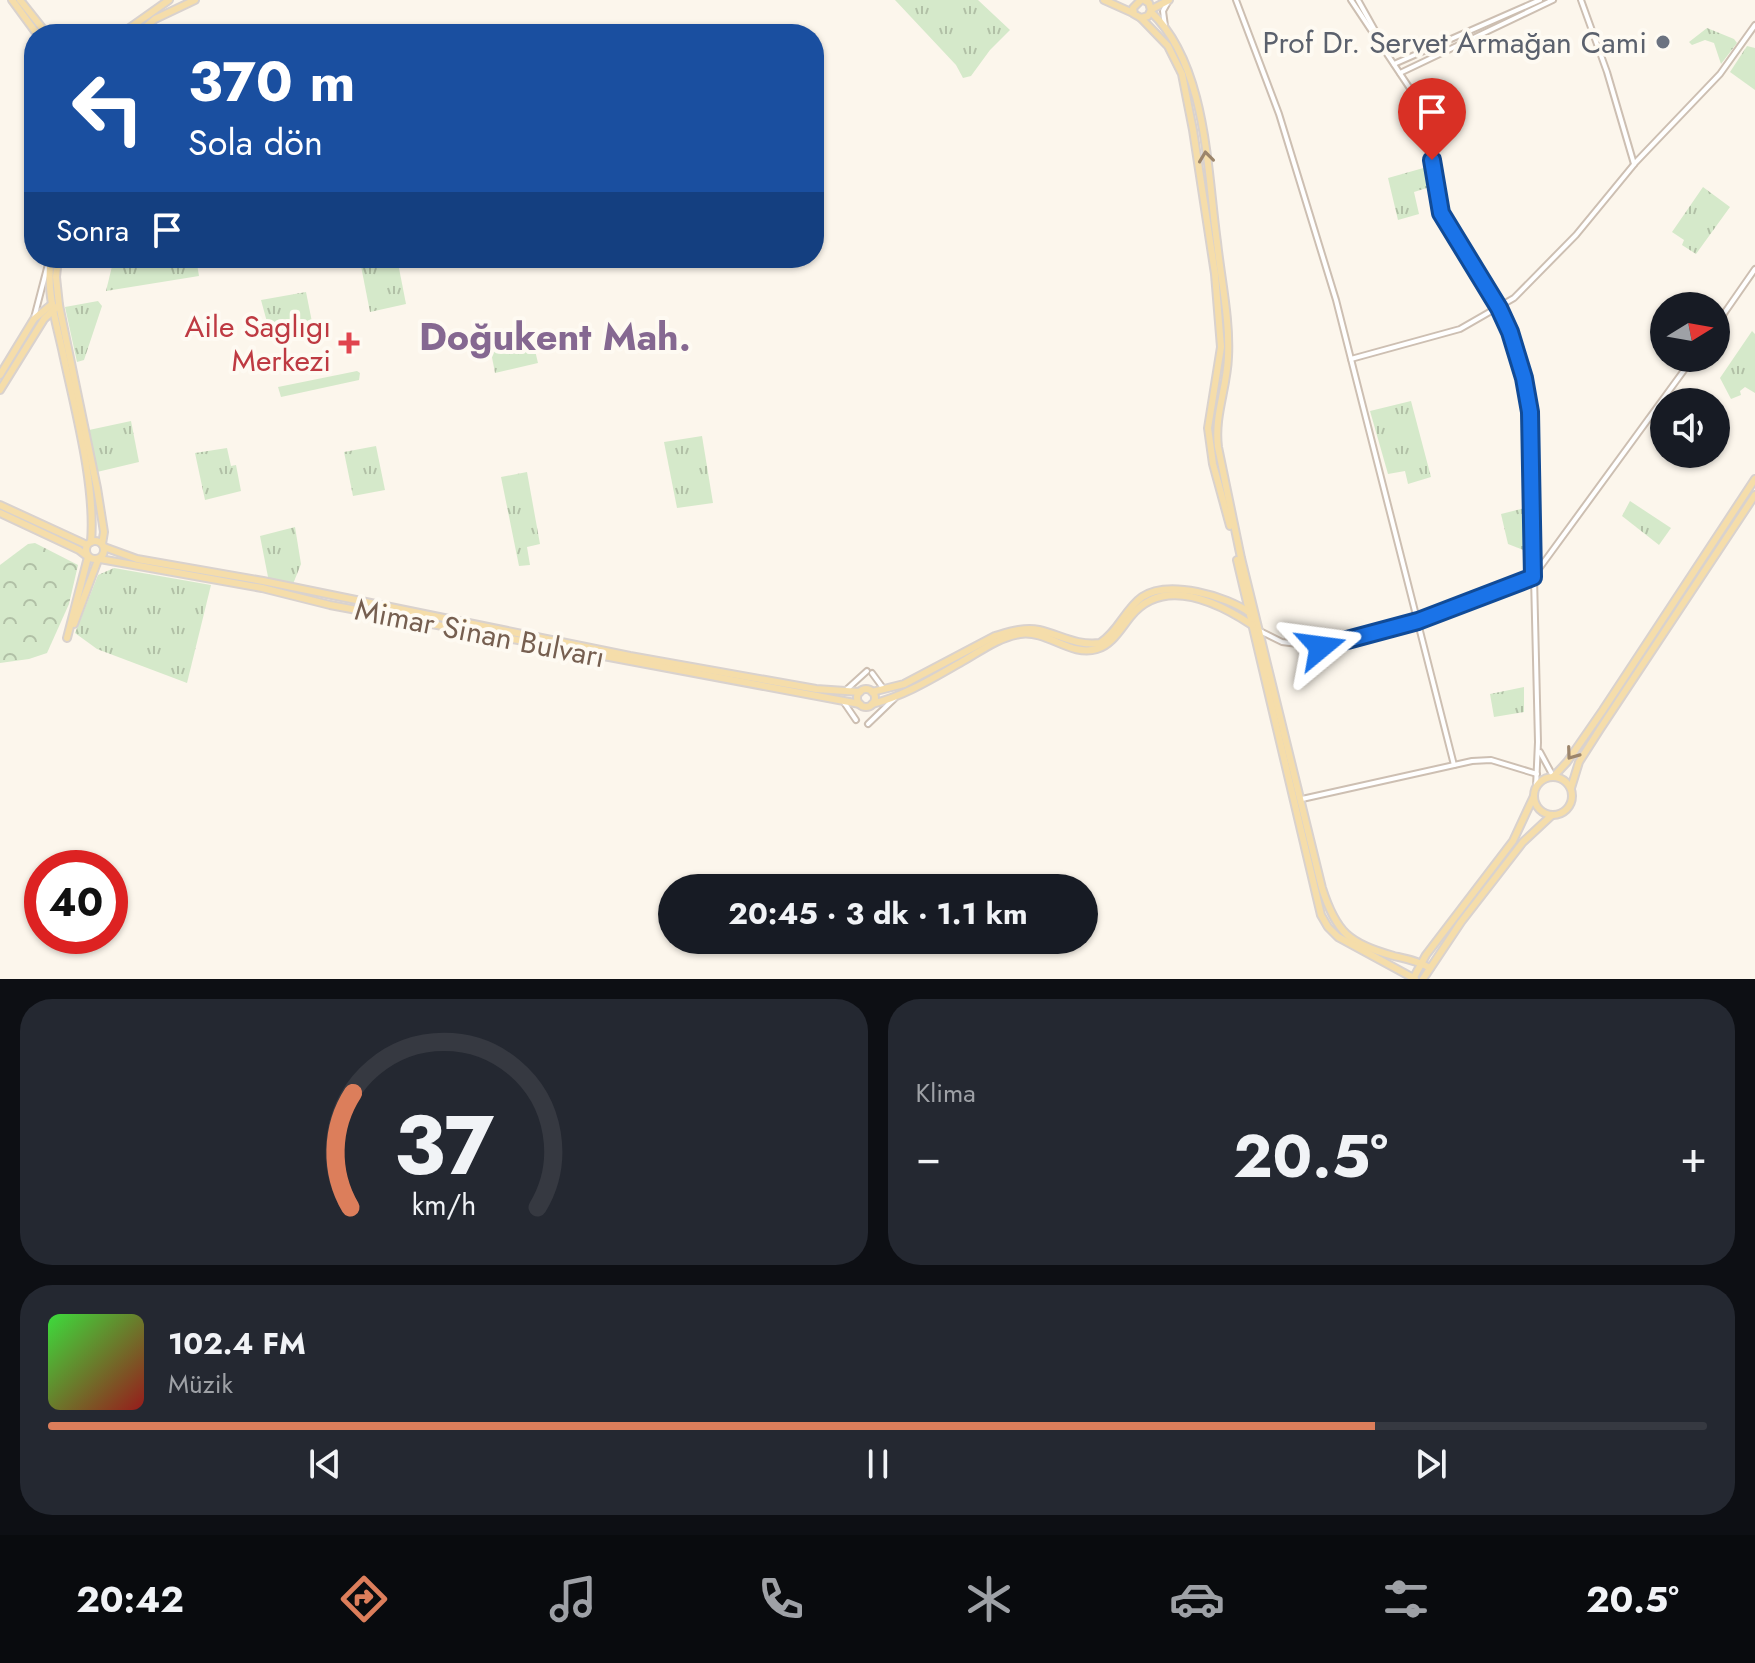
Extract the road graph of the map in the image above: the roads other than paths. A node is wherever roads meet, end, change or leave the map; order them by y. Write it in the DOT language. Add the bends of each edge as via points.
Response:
graph roads {
  1 [pos="12,0"];
  2 [pos="20,0"];
  3 [pos="169,0"];
  4 [pos="195,0"];
  5 [pos="1104,0"];
  6 [pos="1143,0"];
  7 [pos="1169,0"];
  8 [pos="1236,0"];
  9 [pos="1351,0"];
  10 [pos="1358,0"];
  11 [pos="1540,0"];
  12 [pos="1553,0"];
  13 [pos="1581,0"];
  14 [pos="1151,11"];
  15 [pos="1138,16"];
  16 [pos="30,24"];
  17 [pos="39,24"];
  18 [pos="133,24"];
  19 [pos="149,24"];
  20 [pos="1755,25"];
  21 [pos="1166,32"];
  22 [pos="1394,64"];
  23 [pos="1400,73"];
  24 [pos="1634,164"];
  25 [pos="47,268"];
  26 [pos="49,268"];
  27 [pos="57,268"];
  28 [pos="1755,269"];
  29 [pos="56,304"];
  30 [pos="1730,305"];
  31 [pos="1499,308"];
  32 [pos="33,320"];
  33 [pos="56,324"];
  34 [pos="40,325"];
  35 [pos="1351,359"];
  36 [pos="1683,372"];
  37 [pos="0,375"];
  38 [pos="0,390"];
  39 [pos="1755,479"];
  40 [pos="1755,495"];
  41 [pos="0,505"];
  42 [pos="0,513"];
  43 [pos="89,543"];
  44 [pos="103,546"];
  45 [pos="88,557"];
  46 [pos="99,559"];
  47 [pos="1533,577"];
  48 [pos="1248,611"];
  49 [pos="1253,621"];
  50 [pos="1418,621"];
  51 [pos="1258,630"];
  52 [pos="885,689"];
  53 [pos="845,691"];
  54 [pos="860,692"];
  55 [pos="872,692"];
  56 [pos="896,697"];
  57 [pos="842,700"];
  58 [pos="860,704"];
  59 [pos="872,704"];
  60 [pos="856,720"];
  61 [pos="868,724"];
  62 [pos="1538,742"];
  63 [pos="1454,765"];
  64 [pos="1537,774"];
  65 [pos="1554,776"];
  66 [pos="1536,787"];
  67 [pos="1571,788"];
  68 [pos="1534,796"];
  69 [pos="1297,800"];
  70 [pos="1552,815"];
  71 [pos="1422,963"];
  72 [pos="1430,968"];
  73 [pos="1414,979"];
  74 [pos="1423,979"];
  1 -- 16 [label="main road"];
  2 -- 17 [label="main road"];
  3 -- 18 [label="main road"];
  4 -- 19 [label="main road"];
  5 -- 15 [label="main road"];
  6 -- 14 [label="main road"];
  6 -- 15 [label="main road" via="1134,5"];
  7 -- 14 [label="main road"];
  7 -- 21 [label="street" via="1163,11"];
  8 -- 35 [label="street" via="1294,160"];
  9 -- 22 [label="street"];
  10 -- 22 [label="street"];
  11 -- 22 [label="street"];
  12 -- 23 [label="street"];
  13 -- 24 [label="street"];
  14 -- 15 [label="main road"];
  14 -- 21 [label="main road"];
  15 -- 48 [label="main road" via="1168,46 1182,74 1193,130 1221,347 1208,428"];
  20 -- 24 [label="street" via="1720,74"];
  49 -- 21 [label="main road, one-way" via="1216,429 1228,323 1205,146 1193,88"];
  22 -- 23 [label="street"];
  23 -- 31 [label="street" via="1423,114 1441,213"];
  24 -- 31 [label="street" via="1576,235"];
  25 -- 32 [label="street"];
  26 -- 29 [label="main road"];
  27 -- 29 [label="main road"];
  28 -- 30 [label="street"];
  29 -- 32 [label="main road"];
  29 -- 33 [label="main road"];
  29 -- 34 [label="main road"];
  29 -- 44 [label="main road" via="97,488"];
  31 -- 35 [label="street" via="1460,329"];
  31 -- 47 [label="street" via="1518,356 1530,412"];
  32 -- 37 [label="main road"];
  33 -- 34 [label="street"];
  33 -- 43 [label="main road" via="91,498"];
  34 -- 38 [label="main road"];
  35 -- 50 [label="street"];
  36 -- 47 [label="street"];
  39 -- 65 [label="main road, one-way"];
  40 -- 67 [label="main road" via="1579,762"];
  41 -- 43 [label="main road"];
  42 -- 45 [label="main road"];
  43 -- 44 [label="main road"];
  43 -- 45 [label="main road"];
  44 -- 46 [label="main road"];
  44 -- 53 [label="main road, Mimar Sinan Bulvarı" via="137,559 630,656"];
  45 -- 46 [label="main road"];
  45 -- 46 [label="main road" via="67,638"];
  46 -- 57 [label="main road, Mimar Sinan Bulvarı"];
  47 -- 50 [label="street"];
  47 -- 62 [label="street"];
  48 -- 49 [label="main road"];
  48 -- 52 [label="main road" via="1200,593 1162,589 1143,597 1100,643 1069,642 1037,630 1010,631"];
  49 -- 51 [label="main road"];
  49 -- 56 [label="main road" via="1182,595 1160,596 1142,604 1102,647 1083,651 1038,635 1016,635"];
  49 -- 69 [label="main road"];
  50 -- 51 [label="street" via="1321,647 1282,642"];
  50 -- 63 [label="street"];
  51 -- 69 [label="main road"];
  52 -- 53 [label="street" via="870,672"];
  52 -- 55 [label="main road"];
  53 -- 54 [label="main road, Mimar Sinan Bulvarı"];
  54 -- 55 [label="main road"];
  54 -- 58 [label="main road"];
  55 -- 59 [label="main road"];
  56 -- 59 [label="main road"];
  56 -- 61 [label="street"];
  57 -- 58 [label="main road, Mimar Sinan Bulvarı"];
  57 -- 60 [label="street"];
  58 -- 59 [label="main road"];
  62 -- 64 [label="street"];
  62 -- 65 [label="street"];
  63 -- 64 [label="street" via="1491,760"];
  63 -- 69 [label="street"];
  64 -- 66 [label="street"];
  65 -- 66 [label="main road"];
  65 -- 67 [label="main road"];
  66 -- 68 [label="main road"];
  67 -- 70 [label="main road" via="1569,807"];
  68 -- 70 [label="main road" via="1540,810"];
  68 -- 71 [label="main road" via="1513,841"];
  69 -- 71 [label="main road" via="1334,922 1361,944"];
  69 -- 73 [label="main road" via="1315,894 1328,927"];
  70 -- 72 [label="main road" via="1523,842"];
  71 -- 72 [label="main road"];
  71 -- 73 [label="main road"];
  72 -- 74 [label="main road"];
}
